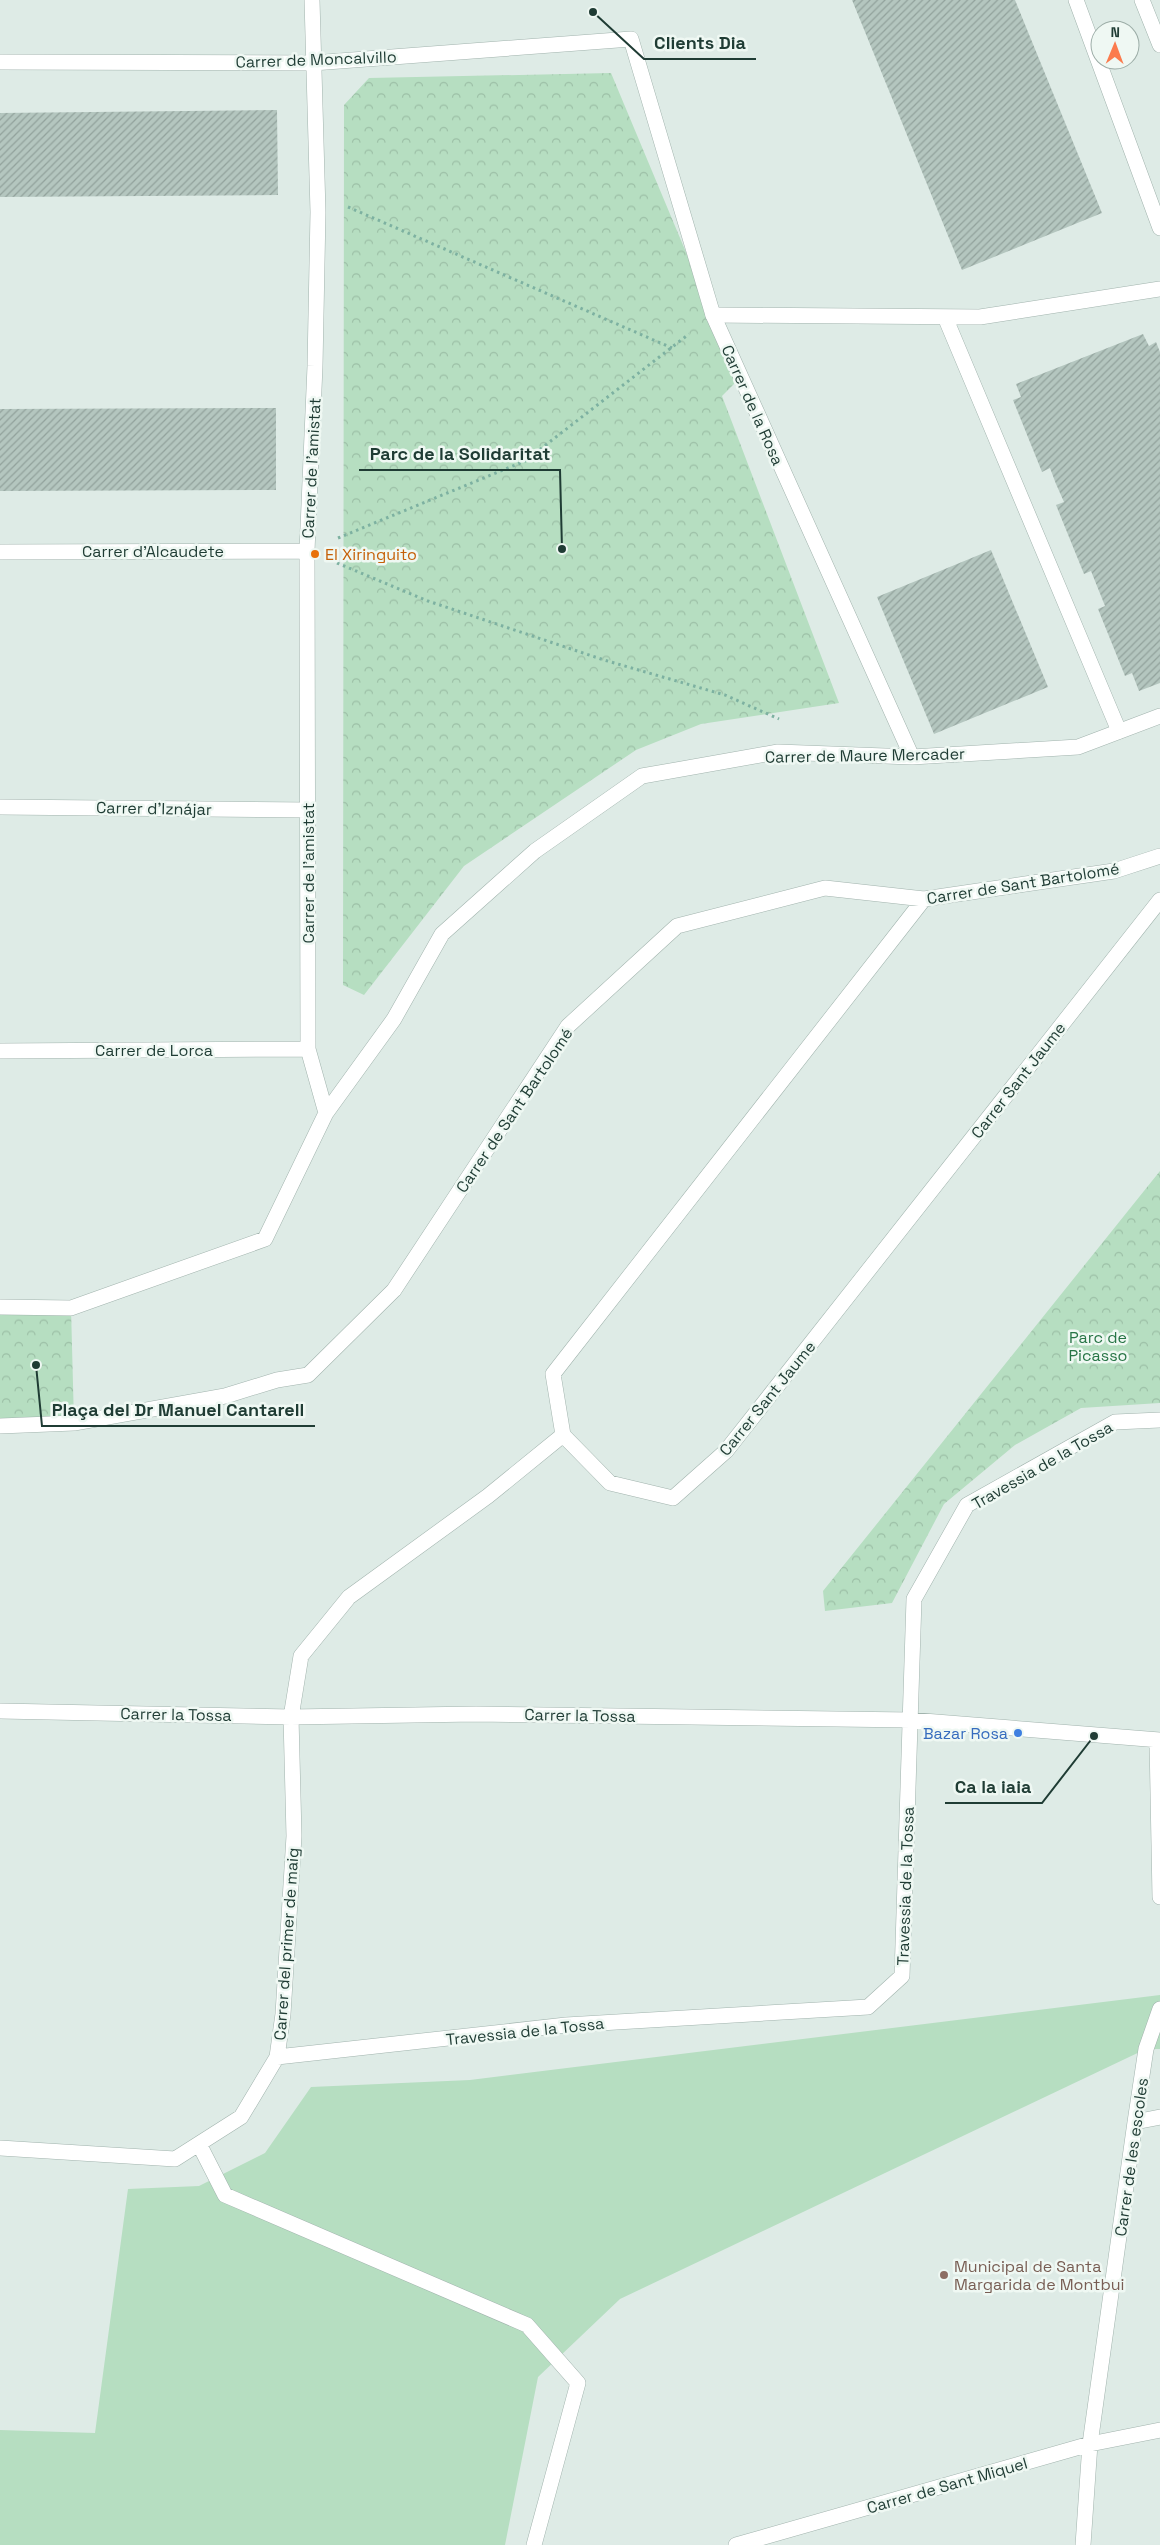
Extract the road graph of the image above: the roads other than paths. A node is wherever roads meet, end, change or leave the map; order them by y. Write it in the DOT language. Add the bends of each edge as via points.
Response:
graph roads {
  1 [pos="312,0"];
  2 [pos="1076,0"];
  3 [pos="1142,0"];
  4 [pos="631,39"];
  5 [pos="1160,45"];
  6 [pos="0,62"];
  7 [pos="313,63"];
  8 [pos="1160,228"];
  9 [pos="1160,289"];
  10 [pos="713,315"];
  11 [pos="945,317"];
  12 [pos="307,551"];
  13 [pos="0,552"];
  14 [pos="1160,716"];
  15 [pos="1119,731"];
  16 [pos="912,757"];
  17 [pos="0,807"];
  18 [pos="308,810"];
  19 [pos="1160,856"];
  20 [pos="924,900"];
  21 [pos="1160,900"];
  22 [pos="308,1049"];
  23 [pos="0,1051"];
  24 [pos="326,1114"];
  25 [pos="0,1307"];
  26 [pos="1160,1420"];
  27 [pos="0,1426"];
  28 [pos="563,1435"];
  29 [pos="0,1711"];
  30 [pos="291,1717"];
  31 [pos="912,1720"];
  32 [pos="1158,1740"];
  33 [pos="1160,1897"];
  34 [pos="1160,2009"];
  35 [pos="277,2057"];
  36 [pos="1160,2117"];
  37 [pos="1136,2122"];
  38 [pos="199,2144"];
  39 [pos="0,2148"];
  40 [pos="1160,2430"];
  41 [pos="1090,2444"];
  42 [pos="534,2545"];
  43 [pos="736,2545"];
  44 [pos="1083,2545"];
  1 -- 7 [label="street, Carrer de l'amistat"];
  2 -- 8 [label="street"];
  3 -- 5 [label="street"];
  4 -- 7 [label="street, Carrer de Moncalvillo"];
  4 -- 10 [label="street, Carrer de la Rosa"];
  6 -- 7 [label="street, Carrer de Moncalvillo"];
  7 -- 12 [label="street, Carrer de l'amistat" via="317,194 315,366"];
  9 -- 11 [label="street" via="980,317"];
  10 -- 11 [label="street"];
  10 -- 16 [label="street, Carrer de la Rosa"];
  11 -- 15 [label="street"];
  12 -- 13 [label="street, Carrer d'Alcaudete"];
  12 -- 18 [label="street, Carrer de l'amistat"];
  14 -- 15 [label="street, Carrer de Maure Mercader"];
  15 -- 16 [label="street, Carrer de Maure Mercader" via="1078,746"];
  16 -- 24 [label="street, Carrer de Maure Mercader" via="778,752 642,776 535,851 442,934 394,1019"];
  17 -- 18 [label="street, Carrer d'Iznájar"];
  18 -- 22 [label="street, Carrer de l'amistat"];
  19 -- 20 [label="street, Carrer de Sant Bartolomé" via="1114,871"];
  20 -- 27 [label="street, Carrer de Sant Bartolomé" via="825,888 678,926 568,1026 394,1290 308,1375 276,1380 225,1396 74,1422"];
  20 -- 28 [label="street" via="553,1374"];
  21 -- 28 [label="street, Carrer Sant Jaume" via="726,1451 673,1498 610,1483"];
  22 -- 23 [label="street, Carrer de Lorca"];
  22 -- 24 [label="street, Carrer de l'amistat"];
  24 -- 25 [label="street, Carrer de Maure Mercader" via="265,1239 71,1308"];
  26 -- 31 [label="street, Travessia de la Tossa" via="1115,1422 967,1505 914,1599"];
  28 -- 30 [label="street, Carrer del primer de maig" via="488,1496 349,1597 300,1656"];
  29 -- 30 [label="street, Carrer la Tossa"];
  30 -- 31 [label="street, Carrer la Tossa" via="476,1714"];
  30 -- 35 [label="street, Carrer del primer de maig" via="294,1836 283,2014"];
  31 -- 32 [label="street, Carrer la Tossa"];
  31 -- 35 [label="street, Travessia de la Tossa" via="902,1976 868,2007 566,2025"];
  32 -- 33 [label="street"];
  34 -- 37 [label="street, Carrer de les escoles" via="1146,2049"];
  35 -- 38 [label="street, Carrer del primer de maig" via="241,2118"];
  36 -- 37 [label="street"];
  37 -- 41 [label="street, Carrer de les escoles"];
  38 -- 39 [label="street, Carrer del primer de maig" via="175,2159"];
  38 -- 42 [label="street" via="225,2195 527,2325 578,2382"];
  40 -- 41 [label="street, Carrer de Sant Miquel"];
  41 -- 43 [label="street, Carrer de Sant Miquel"];
  41 -- 44 [label="street, Carrer de les escoles"];
}
